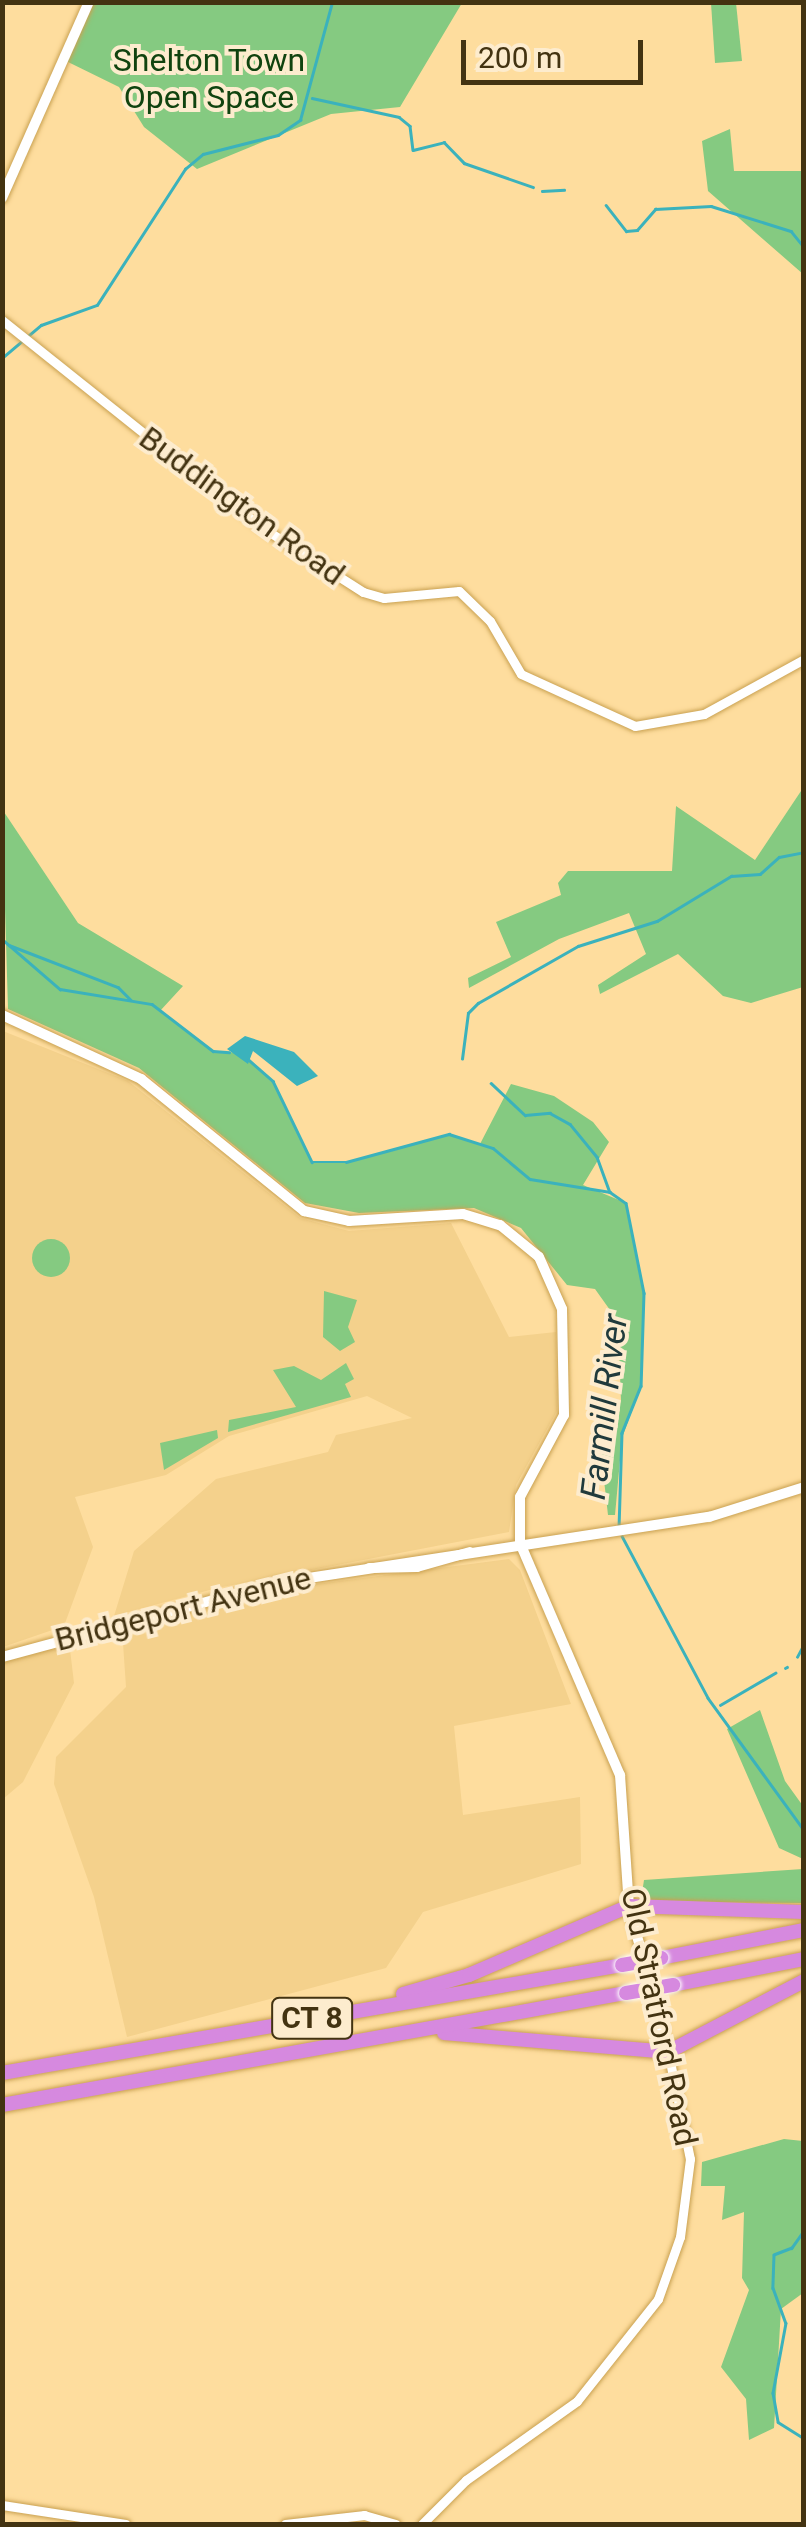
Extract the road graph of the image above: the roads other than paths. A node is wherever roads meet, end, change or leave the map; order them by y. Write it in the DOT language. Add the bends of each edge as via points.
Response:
graph roads {
  1 [pos="88,2"];
  2 [pos="2,198"];
  3 [pos="2,320"];
  4 [pos="804,659"];
  5 [pos="2,1016"];
  6 [pos="804,1487"];
  7 [pos="520,1543"];
  8 [pos="2,1657"];
  9 [pos="629,1906"];
  10 [pos="804,1912"];
  11 [pos="804,1930"];
  12 [pos="804,1958"];
  13 [pos="804,1981"];
  14 [pos="281,2023"];
  15 [pos="378,2037"];
  16 [pos="668,2052"];
  17 [pos="2,2074"];
  18 [pos="2,2105"];
  19 [pos="2,2505"];
  20 [pos="126,2524"];
  21 [pos="285,2524"];
  22 [pos="396,2524"];
  23 [pos="422,2524"];
  1 -- 2 [label="main road"];
  3 -- 4 [label="street, Buddington Road" via="263,528 363,592 384,598 458,591 490,621 521,674 635,726 704,714"];
  5 -- 7 [label="main road" via="141,1079 304,1211 350,1221 463,1214 500,1226 530,1248 562,1308 564,1415 520,1497"];
  6 -- 7 [label="main road, Bridgeport Avenue" via="709,1517"];
  7 -- 8 [label="main road, Bridgeport Avenue" via="417,1567 366,1567 217,1597"];
  7 -- 9 [label="main road, Old Stratford Road" via="617,1764 628,1805"];
  9 -- 10 [label="highway"];
  9 -- 14 [label="highway" via="469,1975"];
  9 -- 16 [label="main road, Old Stratford Road"];
  11 -- 14 [label="highway, CT 8, bridge"];
  12 -- 15 [label="highway, CT 8, bridge"];
  13 -- 16 [label="highway"];
  14 -- 17 [label="highway, CT 8"];
  15 -- 16 [label="highway" via="458,2032"];
  15 -- 18 [label="highway, CT 8"];
  16 -- 23 [label="street, Old Stratford Road" via="690,2159 680,2237 658,2299 577,2401 466,2480"];
  19 -- 20 [label="street"];
  21 -- 22 [label="street" via="346,2515"];
}
